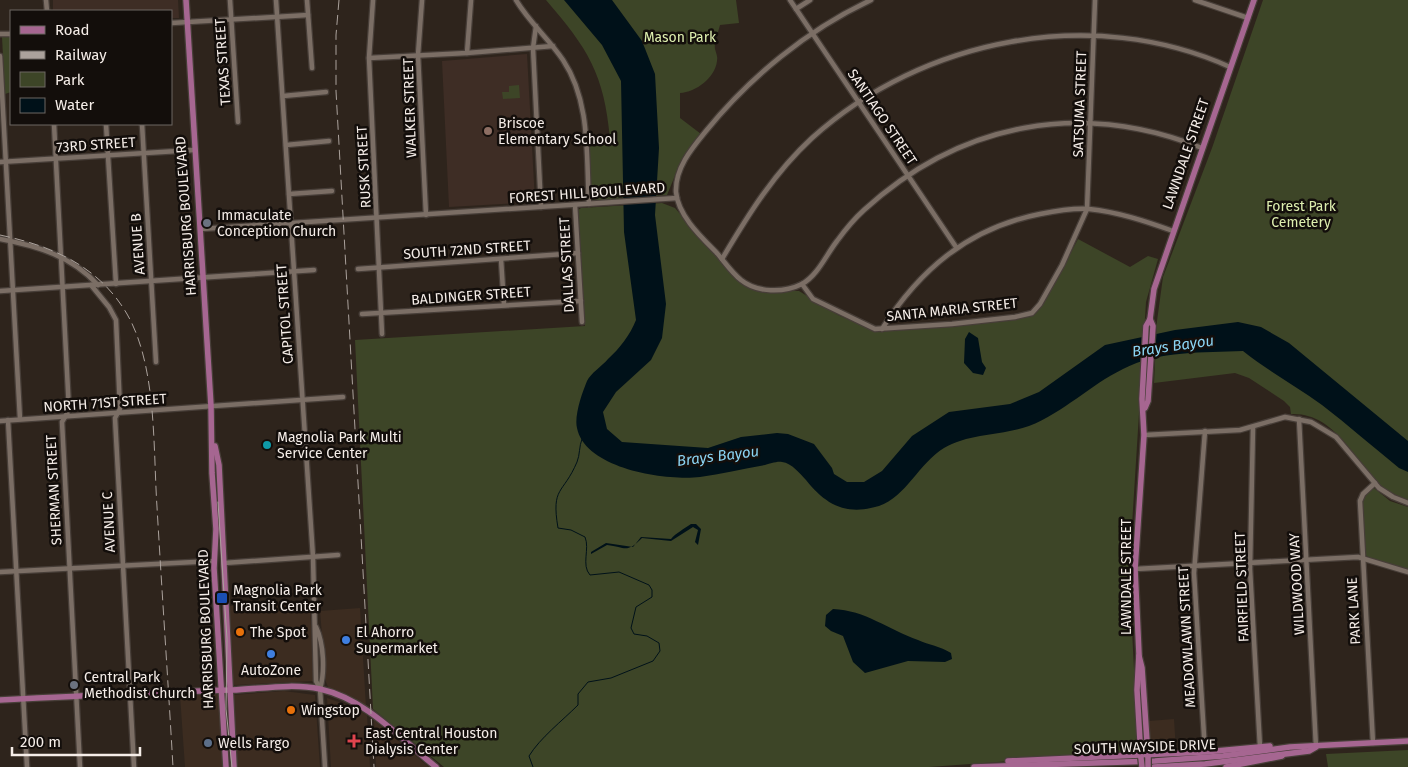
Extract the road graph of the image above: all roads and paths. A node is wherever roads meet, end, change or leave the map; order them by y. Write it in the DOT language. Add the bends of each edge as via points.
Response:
graph roads {
  1 [pos="186,0"];
  2 [pos="230,0"];
  3 [pos="276,0"];
  4 [pos="308,0"];
  5 [pos="374,0"];
  6 [pos="422,0"];
  7 [pos="471,0"];
  8 [pos="516,0"];
  9 [pos="790,0"];
  10 [pos="810,0"];
  11 [pos="870,0"];
  12 [pos="1095,0"];
  13 [pos="1195,0"];
  14 [pos="1254,0"];
  15 [pos="796,9"];
  16 [pos="308,15"];
  17 [pos="277,17"];
  18 [pos="1248,18"];
  19 [pos="232,19"];
  20 [pos="187,22"];
  21 [pos="172,23"];
  22 [pos="536,26"];
  23 [pos="812,34"];
  24 [pos="1094,37"];
  25 [pos="553,46"];
  26 [pos="533,48"];
  27 [pos="467,53"];
  28 [pos="418,54"];
  29 [pos="0,56"];
  30 [pos="369,58"];
  31 [pos="1230,67"];
  32 [pos="312,68"];
  33 [pos="326,92"];
  34 [pos="283,96"];
  35 [pos="858,103"];
  36 [pos="238,122"];
  37 [pos="1090,122"];
  38 [pos="54,125"];
  39 [pos="106,125"];
  40 [pos="142,125"];
  41 [pos="329,141"];
  42 [pos="286,145"];
  43 [pos="1202,148"];
  44 [pos="194,150"];
  45 [pos="144,153"];
  46 [pos="108,156"];
  47 [pos="57,159"];
  48 [pos="0,162"];
  49 [pos="7,162"];
  50 [pos="908,176"];
  51 [pos="332,191"];
  52 [pos="290,194"];
  53 [pos="677,198"];
  54 [pos="589,204"];
  55 [pos="575,205"];
  56 [pos="541,207"];
  57 [pos="1087,209"];
  58 [pos="426,216"];
  59 [pos="377,219"];
  60 [pos="292,223"];
  61 [pos="200,229"];
  62 [pos="1173,231"];
  63 [pos="0,239"];
  64 [pos="10,241"];
  65 [pos="956,247"];
  66 [pos="578,253"];
  67 [pos="61,256"];
  68 [pos="501,259"];
  69 [pos="722,259"];
  70 [pos="378,267"];
  71 [pos="358,269"];
  72 [pos="314,270"];
  73 [pos="294,272"];
  74 [pos="203,278"];
  75 [pos="152,282"];
  76 [pos="116,284"];
  77 [pos="802,284"];
  78 [pos="91,285"];
  79 [pos="98,285"];
  80 [pos="62,287"];
  81 [pos="0,291"];
  82 [pos="11,291"];
  83 [pos="581,301"];
  84 [pos="504,305"];
  85 [pos="380,313"];
  86 [pos="362,314"];
  87 [pos="582,322"];
  88 [pos="882,329"];
  89 [pos="382,334"];
  90 [pos="156,362"];
  91 [pos="343,397"];
  92 [pos="302,399"];
  93 [pos="211,406"];
  94 [pos="119,413"];
  95 [pos="65,416"];
  96 [pos="20,419"];
  97 [pos="1299,419"];
  98 [pos="8,420"];
  99 [pos="0,421"];
  100 [pos="1253,427"];
  101 [pos="212,431"];
  102 [pos="1205,431"];
  103 [pos="1144,435"];
  104 [pos="1375,483"];
  105 [pos="1408,503"];
  106 [pos="338,555"];
  107 [pos="313,557"];
  108 [pos="1363,559"];
  109 [pos="1307,560"];
  110 [pos="214,561"];
  111 [pos="224,563"];
  112 [pos="1250,563"];
  113 [pos="122,566"];
  114 [pos="1194,567"];
  115 [pos="70,568"];
  116 [pos="1135,569"];
  117 [pos="16,571"];
  118 [pos="0,572"];
  119 [pos="1408,572"];
  120 [pos="220,689"];
  121 [pos="320,689"];
  122 [pos="229,690"];
  123 [pos="129,693"];
  124 [pos="76,696"];
  125 [pos="23,699"];
  126 [pos="0,700"];
  127 [pos="1408,741"];
  128 [pos="1373,743"];
  129 [pos="1260,747"];
  130 [pos="1316,747"];
  131 [pos="1290,750"];
  132 [pos="1204,752"];
  133 [pos="1145,756"];
  134 [pos="984,765"];
  135 [pos="27,767"];
  136 [pos="80,767"];
  137 [pos="134,767"];
  138 [pos="226,767"];
  139 [pos="234,767"];
  140 [pos="325,767"];
  141 [pos="436,767"];
  142 [pos="974,767"];
  143 [pos="1142,767"];
  144 [pos="1148,767"];
  145 [pos="1154,767"];
  146 [pos="1226,767"];
  1 -- 20 [label="main road, HARRISBURG BOULEVARD"];
  2 -- 19 [label="street, TEXAS STREET"];
  3 -- 17 [label="street, CAPITOL STREET"];
  4 -- 16 [label="street"];
  5 -- 30 [label="street, RUSK STREET"];
  6 -- 28 [label="street, WALKER STREET"];
  7 -- 27 [label="street"];
  8 -- 22 [label="street"];
  9 -- 15 [label="street, SANTIAGO STREET"];
  10 -- 15 [label="street"];
  11 -- 23 [label="street"];
  12 -- 24 [label="street, SATSUMA STREET"];
  13 -- 18 [label="street"];
  14 -- 18 [label="main road, LAWNDALE STREET"];
  15 -- 23 [label="street, SANTIAGO STREET"];
  16 -- 17 [label="street"];
  16 -- 32 [label="street"];
  17 -- 19 [label="street"];
  17 -- 34 [label="street, CAPITOL STREET"];
  18 -- 31 [label="main road, LAWNDALE STREET"];
  19 -- 20 [label="street"];
  19 -- 36 [label="street, TEXAS STREET"];
  20 -- 21 [label="street"];
  20 -- 44 [label="main road, HARRISBURG BOULEVARD"];
  22 -- 25 [label="street"];
  22 -- 26 [label="street"];
  23 -- 35 [label="street, SANTIAGO STREET"];
  23 -- 53 [label="street" via="769,65 710,126 682,165 676,184"];
  24 -- 31 [label="street" via="1156,44 1210,58"];
  24 -- 35 [label="street" via="1057,36 972,49 897,79"];
  24 -- 37 [label="street, SATSUMA STREET"];
  25 -- 26 [label="street"];
  25 -- 54 [label="street" via="572,75 584,114"];
  26 -- 27 [label="street"];
  26 -- 56 [label="street"];
  27 -- 28 [label="street"];
  28 -- 30 [label="street"];
  28 -- 58 [label="street, WALKER STREET"];
  29 -- 49 [label="street"];
  30 -- 59 [label="street, RUSK STREET"];
  31 -- 43 [label="main road, LAWNDALE STREET"];
  33 -- 34 [label="street"];
  34 -- 42 [label="street, CAPITOL STREET"];
  35 -- 50 [label="street, SANTIAGO STREET"];
  35 -- 69 [label="street" via="835,118 789,161 765,189"];
  37 -- 43 [label="street" via="1134,127"];
  37 -- 50 [label="street" via="1015,128 975,140"];
  37 -- 57 [label="street, SATSUMA STREET"];
  38 -- 47 [label="street, SHERMAN STREET"];
  39 -- 46 [label="street"];
  40 -- 45 [label="street, AVENUE B"];
  41 -- 42 [label="street"];
  42 -- 52 [label="street, CAPITOL STREET"];
  43 -- 62 [label="main road, LAWNDALE STREET"];
  44 -- 45 [label="street, 73RD STREET"];
  44 -- 61 [label="main road, HARRISBURG BOULEVARD"];
  45 -- 46 [label="street, 73RD STREET"];
  45 -- 75 [label="street, AVENUE B"];
  46 -- 47 [label="street, 73RD STREET"];
  46 -- 76 [label="street"];
  47 -- 49 [label="street, 73RD STREET"];
  47 -- 67 [label="street, SHERMAN STREET"];
  48 -- 49 [label="street, 73RD STREET"];
  49 -- 64 [label="street"];
  50 -- 65 [label="street, SANTIAGO STREET"];
  50 -- 77 [label="street" via="862,212 837,240 815,273"];
  51 -- 52 [label="street"];
  52 -- 60 [label="street, CAPITOL STREET"];
  53 -- 54 [label="street, FOREST HILL BOULEVARD"];
  53 -- 69 [label="street, FOREST HILL BOULEVARD" via="685,216"];
  54 -- 55 [label="street, FOREST HILL BOULEVARD"];
  55 -- 56 [label="street, FOREST HILL BOULEVARD"];
  55 -- 66 [label="street, DALLAS STREET"];
  56 -- 58 [label="street, FOREST HILL BOULEVARD"];
  57 -- 62 [label="street" via="1144,220"];
  57 -- 65 [label="street" via="1023,217"];
  57 -- 88 [label="street, SANTA MARIA STREET" via="1062,265 1032,313"];
  58 -- 59 [label="street, FOREST HILL BOULEVARD"];
  59 -- 60 [label="street, FOREST HILL BOULEVARD"];
  59 -- 70 [label="street, RUSK STREET"];
  60 -- 61 [label="street, FOREST HILL BOULEVARD"];
  60 -- 73 [label="street, CAPITOL STREET"];
  61 -- 74 [label="main road, HARRISBURG BOULEVARD"];
  62 -- 103 [label="main road, LAWNDALE STREET" via="1154,289 1142,399"];
  63 -- 64 [label="street"];
  64 -- 67 [label="street" via="30,244"];
  64 -- 82 [label="street"];
  65 -- 88 [label="street" via="924,273"];
  66 -- 68 [label="street, SOUTH 72ND STREET"];
  66 -- 83 [label="street, DALLAS STREET"];
  67 -- 79 [label="street"];
  67 -- 80 [label="street, SHERMAN STREET"];
  68 -- 70 [label="street, SOUTH 72ND STREET"];
  68 -- 84 [label="street"];
  69 -- 77 [label="street, FOREST HILL BOULEVARD" via="743,282 760,289 776,290"];
  70 -- 71 [label="street, SOUTH 72ND STREET"];
  70 -- 85 [label="street, RUSK STREET"];
  72 -- 73 [label="street"];
  73 -- 74 [label="street"];
  73 -- 92 [label="street, CAPITOL STREET"];
  74 -- 75 [label="street"];
  74 -- 93 [label="main road, HARRISBURG BOULEVARD"];
  75 -- 76 [label="street"];
  75 -- 90 [label="street, AVENUE B"];
  76 -- 79 [label="street"];
  77 -- 88 [label="street, SANTA MARIA STREET" via="813,299 875,329"];
  78 -- 79 [label="street"];
  78 -- 80 [label="street"];
  78 -- 94 [label="street, AVENUE C" via="116,320"];
  80 -- 82 [label="street"];
  80 -- 95 [label="street, SHERMAN STREET" via="70,410"];
  81 -- 82 [label="street"];
  82 -- 96 [label="street"];
  83 -- 84 [label="street, BALDINGER STREET"];
  83 -- 87 [label="street, DALLAS STREET"];
  84 -- 85 [label="street, BALDINGER STREET"];
  85 -- 86 [label="street, BALDINGER STREET"];
  85 -- 89 [label="street, RUSK STREET"];
  91 -- 92 [label="street, NORTH 71ST STREET"];
  92 -- 93 [label="street, NORTH 71ST STREET"];
  92 -- 107 [label="street, CAPITOL STREET"];
  93 -- 94 [label="street, NORTH 71ST STREET"];
  93 -- 101 [label="main road, HARRISBURG BOULEVARD"];
  94 -- 95 [label="street, NORTH 71ST STREET"];
  94 -- 113 [label="street, AVENUE C" via="115,418"];
  95 -- 96 [label="street, NORTH 71ST STREET"];
  95 -- 115 [label="street, SHERMAN STREET" via="62,422"];
  96 -- 98 [label="street, NORTH 71ST STREET"];
  97 -- 100 [label="street" via="1284,417"];
  97 -- 104 [label="street" via="1320,426 1336,438"];
  97 -- 109 [label="street, WILDWOOD WAY"];
  98 -- 99 [label="street, NORTH 71ST STREET"];
  98 -- 117 [label="street"];
  100 -- 102 [label="street"];
  100 -- 112 [label="street, FAIRFIELD STREET"];
  101 -- 110 [label="main road, HARRISBURG BOULEVARD"];
  101 -- 111 [label="main road, HARRISBURG BOULEVARD" via="218,465"];
  102 -- 103 [label="street"];
  102 -- 114 [label="street, MEADOWLAWN STREET"];
  103 -- 116 [label="main road, LAWNDALE STREET"];
  104 -- 105 [label="street" via="1393,497"];
  104 -- 108 [label="street, PARK LANE" via="1360,501"];
  106 -- 107 [label="street"];
  107 -- 111 [label="street"];
  107 -- 121 [label="street, CAPITOL STREET" via="316,681"];
  108 -- 109 [label="street"];
  108 -- 119 [label="street"];
  108 -- 128 [label="street, PARK LANE"];
  109 -- 112 [label="street"];
  109 -- 130 [label="street, WILDWOOD WAY"];
  110 -- 113 [label="street"];
  110 -- 120 [label="main road, HARRISBURG BOULEVARD"];
  111 -- 122 [label="main road, HARRISBURG BOULEVARD" via="230,650"];
  112 -- 114 [label="street"];
  112 -- 129 [label="street, FAIRFIELD STREET"];
  113 -- 115 [label="street"];
  113 -- 123 [label="street, AVENUE C"];
  114 -- 116 [label="street"];
  114 -- 132 [label="street, MEADOWLAWN STREET"];
  115 -- 117 [label="street"];
  115 -- 124 [label="street, SHERMAN STREET"];
  116 -- 133 [label="main road, LAWNDALE STREET"];
  117 -- 118 [label="street"];
  117 -- 125 [label="street"];
  120 -- 122 [label="main road"];
  120 -- 123 [label="main road"];
  120 -- 138 [label="main road, HARRISBURG BOULEVARD"];
  121 -- 122 [label="main road"];
  121 -- 140 [label="street, CAPITOL STREET"];
  121 -- 141 [label="main road" via="359,706"];
  122 -- 139 [label="main road, HARRISBURG BOULEVARD"];
  123 -- 124 [label="main road"];
  123 -- 137 [label="street, AVENUE C"];
  124 -- 125 [label="main road"];
  124 -- 136 [label="street, SHERMAN STREET"];
  125 -- 126 [label="main road"];
  125 -- 135 [label="street"];
  127 -- 128 [label="main road, SOUTH WAYSIDE DRIVE"];
  128 -- 130 [label="main road, SOUTH WAYSIDE DRIVE"];
  129 -- 131 [label="main road"];
  129 -- 132 [label="main road"];
  130 -- 131 [label="main road, SOUTH WAYSIDE DRIVE"];
  131 -- 134 [label="main road, SOUTH WAYSIDE DRIVE" via="1174,760"];
  131 -- 145 [label="main road, SOUTH WAYSIDE DRIVE" via="1205,764"];
  131 -- 146 [label="main road" via="1274,759"];
  132 -- 133 [label="main road"];
  133 -- 134 [label="main road" via="1015,760"];
  133 -- 143 [label="main road, LAWNDALE STREET, bridge"];
  133 -- 144 [label="main road, LAWNDALE STREET, bridge"];
  134 -- 142 [label="main road, SOUTH WAYSIDE DRIVE"];
}
